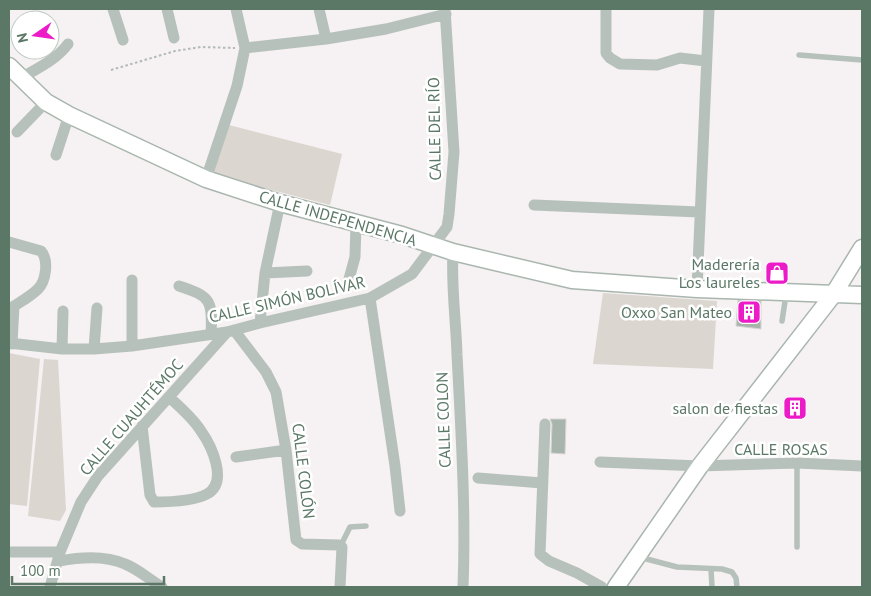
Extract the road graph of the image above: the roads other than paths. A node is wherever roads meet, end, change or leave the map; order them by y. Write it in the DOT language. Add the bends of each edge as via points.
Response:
graph roads {
  1 [pos="113,9"];
  2 [pos="167,9"];
  3 [pos="236,9"];
  4 [pos="319,9"];
  5 [pos="606,9"];
  6 [pos="709,9"];
  7 [pos="446,11"];
  8 [pos="174,38"];
  9 [pos="326,39"];
  10 [pos="123,40"];
  11 [pos="68,44"];
  12 [pos="245,48"];
  13 [pos="798,55"];
  14 [pos="862,60"];
  15 [pos="706,61"];
  16 [pos="9,66"];
  17 [pos="21,78"];
  18 [pos="46,102"];
  19 [pos="68,115"];
  20 [pos="17,132"];
  21 [pos="56,155"];
  22 [pos="206,179"];
  23 [pos="280,203"];
  24 [pos="534,205"];
  25 [pos="699,212"];
  26 [pos="356,224"];
  27 [pos="9,242"];
  28 [pos="435,246"];
  29 [pos="862,248"];
  30 [pos="453,252"];
  31 [pos="307,271"];
  32 [pos="265,273"];
  33 [pos="349,279"];
  34 [pos="132,280"];
  35 [pos="179,286"];
  36 [pos="697,289"];
  37 [pos="786,293"];
  38 [pos="833,295"];
  39 [pos="862,295"];
  40 [pos="370,298"];
  41 [pos="12,305"];
  42 [pos="97,308"];
  43 [pos="63,311"];
  44 [pos="782,321"];
  45 [pos="260,323"];
  46 [pos="231,331"];
  47 [pos="211,334"];
  48 [pos="10,343"];
  49 [pos="132,346"];
  50 [pos="62,349"];
  51 [pos="94,350"];
  52 [pos="169,397"];
  53 [pos="545,424"];
  54 [pos="142,426"];
  55 [pos="286,450"];
  56 [pos="236,458"];
  57 [pos="600,462"];
  58 [pos="797,463"];
  59 [pos="700,466"];
  60 [pos="862,466"];
  61 [pos="478,478"];
  62 [pos="542,483"];
  63 [pos="400,511"];
  64 [pos="366,526"];
  65 [pos="341,545"];
  66 [pos="797,547"];
  67 [pos="9,552"];
  68 [pos="637,556"];
  69 [pos="60,557"];
  70 [pos="711,569"];
  71 [pos="50,587"];
  72 [pos="162,587"];
  73 [pos="340,587"];
  74 [pos="463,587"];
  75 [pos="602,587"];
  76 [pos="616,587"];
  77 [pos="712,587"];
  78 [pos="736,587"];
  1 -- 10 [label="street"];
  2 -- 8 [label="street"];
  3 -- 12 [label="street"];
  4 -- 9 [label="street"];
  5 -- 15 [label="street" via="606,53 620,64 657,65 680,58"];
  6 -- 15 [label="street"];
  7 -- 9 [label="street" via="386,29"];
  7 -- 28 [label="street, CALLE DEL RÍO" via="454,152 447,227"];
  9 -- 12 [label="street"];
  11 -- 17 [label="street" via="51,60"];
  12 -- 22 [label="street" via="237,86"];
  13 -- 14 [label="lane"];
  15 -- 25 [label="street"];
  16 -- 17 [label="street, CALLE INDEPENDENCIA"];
  17 -- 18 [label="street, CALLE INDEPENDENCIA"];
  18 -- 19 [label="street, CALLE INDEPENDENCIA"];
  18 -- 20 [label="street"];
  19 -- 21 [label="street"];
  19 -- 22 [label="street, CALLE INDEPENDENCIA"];
  22 -- 23 [label="street, CALLE INDEPENDENCIA"];
  23 -- 26 [label="street, CALLE INDEPENDENCIA"];
  23 -- 32 [label="street"];
  24 -- 25 [label="street"];
  25 -- 36 [label="street"];
  26 -- 28 [label="street, CALLE INDEPENDENCIA"];
  26 -- 33 [label="street" via="355,257"];
  27 -- 41 [label="street" via="41,251 46,264 41,286"];
  28 -- 30 [label="street, CALLE INDEPENDENCIA"];
  28 -- 40 [label="street, CALLE SIMÓN BOLÍVAR" via="412,274"];
  29 -- 38 [label="street"];
  30 -- 36 [label="street, CALLE INDEPENDENCIA" via="572,280"];
  30 -- 74 [label="street, CALLE COLON"];
  31 -- 32 [label="street"];
  32 -- 45 [label="street"];
  34 -- 49 [label="street"];
  35 -- 47 [label="street" via="198,292 209,302"];
  36 -- 37 [label="street, CALLE INDEPENDENCIA"];
  37 -- 38 [label="street, CALLE INDEPENDENCIA"];
  37 -- 44 [label="lane"];
  38 -- 39 [label="street, CALLE INDEPENDENCIA"];
  38 -- 59 [label="street"];
  40 -- 45 [label="street, CALLE SIMÓN BOLÍVAR"];
  40 -- 63 [label="street"];
  41 -- 48 [label="street"];
  42 -- 51 [label="street"];
  43 -- 50 [label="street"];
  45 -- 46 [label="street, CALLE SIMÓN BOLÍVAR"];
  46 -- 47 [label="street, CALLE SIMÓN BOLÍVAR"];
  46 -- 52 [label="street, CALLE CUAUHTÉMOC"];
  46 -- 55 [label="street, CALLE COLÓN" via="266,372 276,392"];
  47 -- 49 [label="street, CALLE SIMÓN BOLÍVAR"];
  48 -- 50 [label="street, CALLE SIMÓN BOLÍVAR"];
  49 -- 51 [label="street, CALLE SIMÓN BOLÍVAR"];
  50 -- 51 [label="street, CALLE SIMÓN BOLÍVAR"];
  52 -- 54 [label="street, CALLE CUAUHTÉMOC"];
  52 -- 54 [label="street" via="200,429 211,448 218,475 210,492 182,500 154,502 150,495"];
  53 -- 62 [label="street"];
  54 -- 69 [label="street, CALLE CUAUHTÉMOC" via="98,476 81,502"];
  55 -- 56 [label="street"];
  55 -- 65 [label="street, CALLE COLÓN" via="296,540 302,544"];
  57 -- 59 [label="street, CALLE ROSAS"];
  58 -- 59 [label="street, CALLE ROSAS"];
  58 -- 60 [label="street, CALLE ROSAS"];
  58 -- 66 [label="lane"];
  59 -- 68 [label="street"];
  61 -- 62 [label="street"];
  62 -- 75 [label="street" via="540,554"];
  64 -- 65 [label="lane" via="350,527"];
  65 -- 73 [label="street"];
  67 -- 69 [label="street"];
  68 -- 70 [label="lane" via="677,567"];
  68 -- 76 [label="street"];
  69 -- 71 [label="street, CALLE CUAUHTÉMOC"];
  69 -- 72 [label="street" via="104,558 127,564"];
  70 -- 77 [label="lane"];
  70 -- 78 [label="lane" via="732,572"];
}
